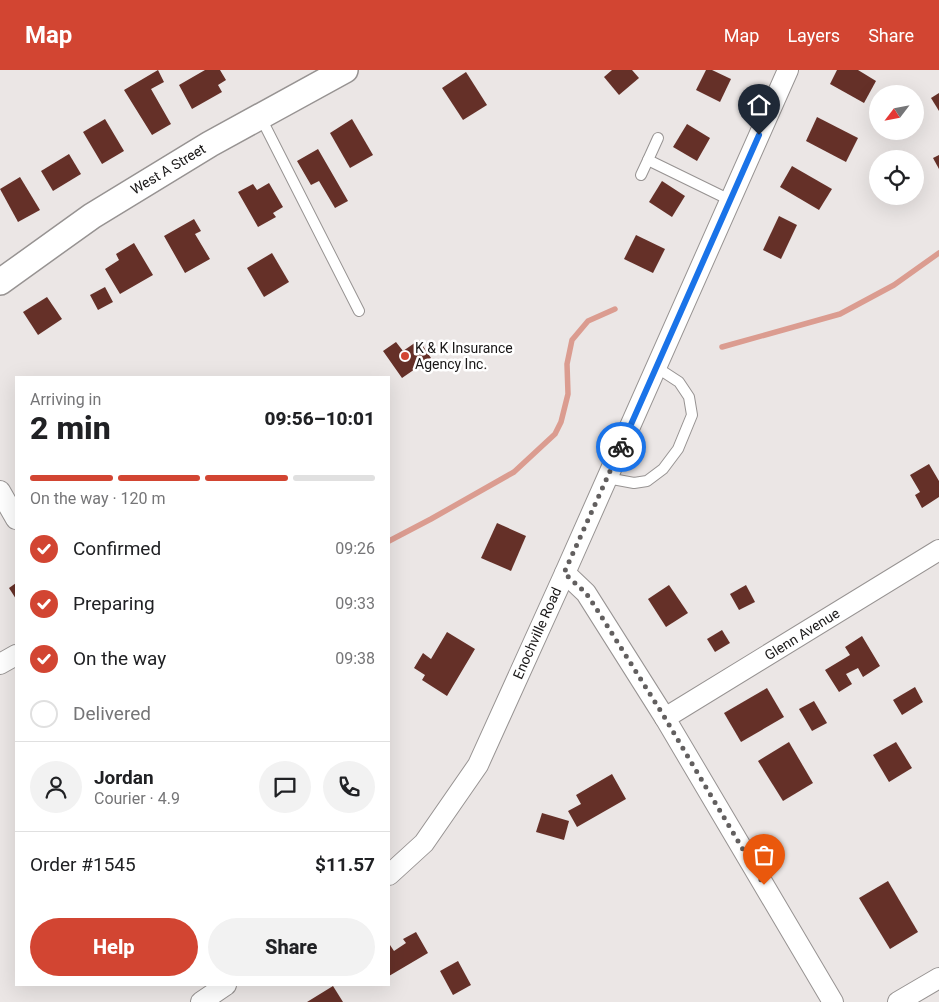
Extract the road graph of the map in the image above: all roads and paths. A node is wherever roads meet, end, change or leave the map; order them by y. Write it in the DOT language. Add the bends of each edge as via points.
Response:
graph roads {
  1 [pos="345,70"];
  2 [pos="788,70"];
  3 [pos="260,116"];
  4 [pos="658,138"];
  5 [pos="648,160"];
  6 [pos="641,175"];
  7 [pos="730,200"];
  8 [pos="0,282"];
  9 [pos="359,311"];
  10 [pos="656,367"];
  11 [pos="607,478"];
  12 [pos="0,491"];
  13 [pos="15,517"];
  14 [pos="939,550"];
  15 [pos="564,573"];
  16 [pos="15,655"];
  17 [pos="0,664"];
  18 [pos="665,718"];
  19 [pos="390,874"];
  20 [pos="939,978"];
  21 [pos="225,986"];
  22 [pos="201,1002"];
  23 [pos="833,1002"];
  24 [pos="898,1002"];
  1 -- 3 [label="street, West A Street"];
  2 -- 7 [label="street, Enochville Road"];
  3 -- 8 [label="street, West A Street" via="92,216"];
  3 -- 9 [label="lane"];
  4 -- 5 [label="lane"];
  5 -- 6 [label="lane"];
  5 -- 7 [label="lane"];
  7 -- 10 [label="street, Enochville Road"];
  10 -- 11 [label="street, Enochville Road"];
  10 -- 11 [label="lane" via="679,382 689,397 692,415 678,449 663,469 647,481 634,483"];
  11 -- 15 [label="street, Enochville Road"];
  12 -- 13 [label="street"];
  14 -- 18 [label="street, Glenn Avenue"];
  15 -- 18 [label="street" via="586,593"];
  15 -- 19 [label="street, Enochville Road" via="478,765 424,843"];
  16 -- 17 [label="street"];
  18 -- 23 [label="street"];
  20 -- 24 [label="street"];
  21 -- 22 [label="street"];
}
